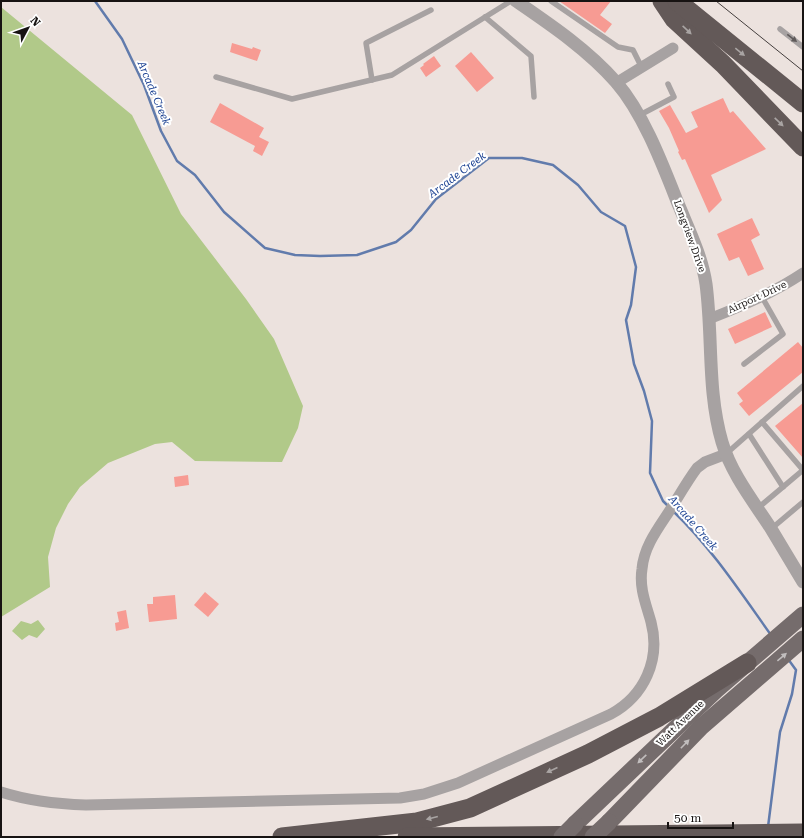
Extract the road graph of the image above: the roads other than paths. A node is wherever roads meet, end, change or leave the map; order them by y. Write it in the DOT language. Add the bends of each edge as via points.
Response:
graph roads {
  1 [pos="511,1"];
  2 [pos="516,1"];
  3 [pos="551,1"];
  4 [pos="662,1"];
  5 [pos="677,1"];
  6 [pos="431,10"];
  7 [pos="485,16"];
  8 [pos="780,29"];
  9 [pos="803,47"];
  10 [pos="673,48"];
  11 [pos="642,68"];
  12 [pos="216,77"];
  13 [pos="372,80"];
  14 [pos="616,83"];
  15 [pos="668,84"];
  16 [pos="534,97"];
  17 [pos="803,102"];
  18 [pos="638,116"];
  19 [pos="803,147"];
  20 [pos="803,273"];
  21 [pos="762,297"];
  22 [pos="709,319"];
  23 [pos="744,364"];
  24 [pos="803,386"];
  25 [pos="762,422"];
  26 [pos="749,434"];
  27 [pos="726,454"];
  28 [pos="783,487"];
  29 [pos="803,502"];
  30 [pos="757,508"];
  31 [pos="771,529"];
  32 [pos="802,579"];
  33 [pos="797,620"];
  34 [pos="803,639"];
  35 [pos="750,660"];
  36 [pos="1,792"];
  37 [pos="800,833"];
  38 [pos="282,837"];
  39 [pos="407,837"];
  40 [pos="562,837"];
  41 [pos="593,837"];
  1 -- 7 [label="lane"];
  2 -- 14 [label="street, Longview Drive" via="580,48"];
  3 -- 11 [label="lane" via="618,47 633,50"];
  4 -- 19 [label="highway, one-way" via="674,19 723,64"];
  5 -- 17 [label="highway, one-way"];
  6 -- 13 [label="lane" via="366,43"];
  7 -- 13 [label="lane" via="392,75"];
  7 -- 16 [label="lane" via="531,56"];
  8 -- 9 [label="lane, one-way"];
  10 -- 11 [label="street"];
  11 -- 14 [label="street"];
  12 -- 13 [label="lane" via="292,99"];
  14 -- 18 [label="street, Longview Drive"];
  15 -- 18 [label="lane" via="674,97"];
  18 -- 22 [label="street, Longview Drive" via="664,169 695,246 705,282"];
  20 -- 21 [label="street, Airport Drive"];
  21 -- 22 [label="street, Airport Drive"];
  21 -- 23 [label="lane" via="783,334"];
  22 -- 27 [label="street, Longview Drive" via="714,406"];
  24 -- 25 [label="lane"];
  25 -- 26 [label="lane"];
  25 -- 28 [label="lane" via="803,470"];
  26 -- 27 [label="lane"];
  26 -- 28 [label="lane"];
  27 -- 30 [label="street, Longview Drive"];
  27 -- 36 [label="street" via="697,468 656,532 644,556 641,581 654,634 654,652 649,673 635,695 611,714 458,783 424,794 400,798 60,805"];
  28 -- 30 [label="lane"];
  29 -- 31 [label="lane"];
  30 -- 31 [label="street, Longview Drive"];
  31 -- 32 [label="street, Longview Drive"];
  33 -- 35 [label="main road, Watt Avenue"];
  41 -- 34 [label="main road, Watt Avenue, one-way, bridge" via="701,727"];
  35 -- 38 [label="highway, one-way" via="660,717 588,754 470,808 417,822"];
  35 -- 40 [label="main road, Watt Avenue, one-way, bridge"];
  37 -- 39 [label="highway"];
}
